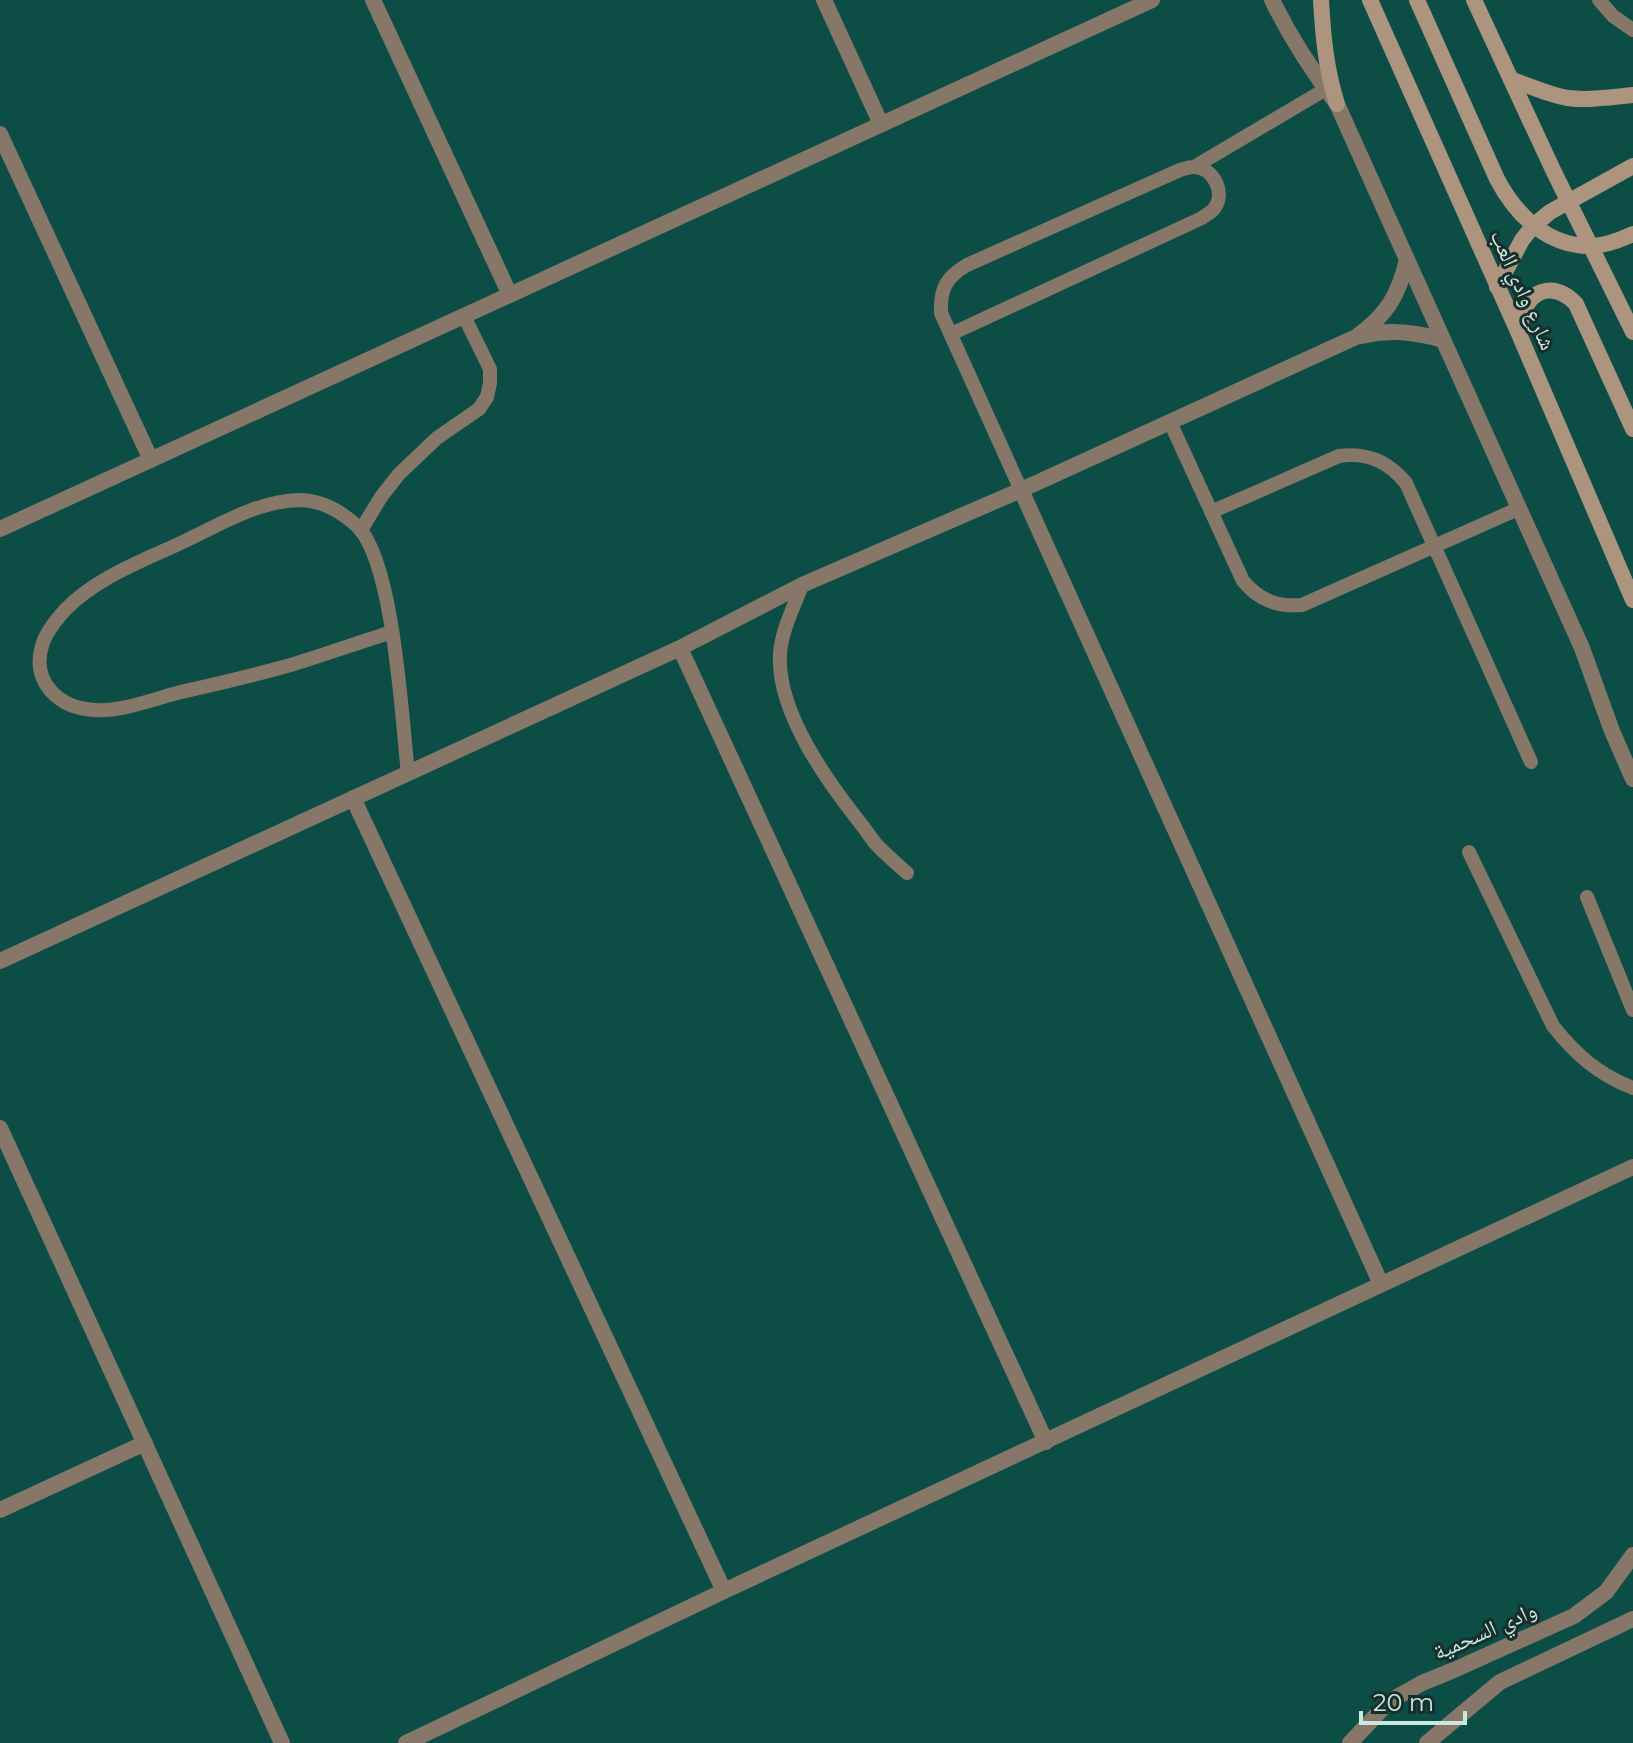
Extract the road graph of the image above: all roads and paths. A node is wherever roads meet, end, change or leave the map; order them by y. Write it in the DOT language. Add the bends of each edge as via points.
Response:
graph roads {
  1 [pos="373,0"];
  2 [pos="824,0"];
  3 [pos="1152,0"];
  4 [pos="1272,0"];
  5 [pos="1321,0"];
  6 [pos="1370,0"];
  7 [pos="1417,0"];
  8 [pos="1474,0"];
  9 [pos="1599,0"];
  10 [pos="1633,30"];
  11 [pos="1512,80"];
  12 [pos="1326,89"];
  13 [pos="1633,95"];
  14 [pos="1337,104"];
  15 [pos="881,124"];
  16 [pos="0,134"];
  17 [pos="1633,166"];
  18 [pos="1194,167"];
  19 [pos="1569,202"];
  20 [pos="1533,226"];
  21 [pos="1633,234"];
  22 [pos="1592,246"];
  23 [pos="1407,259"];
  24 [pos="1497,287"];
  25 [pos="510,295"];
  26 [pos="464,316"];
  27 [pos="1633,332"];
  28 [pos="951,334"];
  29 [pos="1519,334"];
  30 [pos="1356,337"];
  31 [pos="1443,340"];
  32 [pos="1170,422"];
  33 [pos="1633,429"];
  34 [pos="151,460"];
  35 [pos="1021,490"];
  36 [pos="1520,508"];
  37 [pos="1211,512"];
  38 [pos="0,529"];
  39 [pos="361,530"];
  40 [pos="1435,546"];
  41 [pos="802,585"];
  42 [pos="1633,600"];
  43 [pos="392,632"];
  44 [pos="680,648"];
  45 [pos="1531,762"];
  46 [pos="408,774"];
  47 [pos="1633,779"];
  48 [pos="353,798"];
  49 [pos="1469,852"];
  50 [pos="907,873"];
  51 [pos="1587,897"];
  52 [pos="0,961"];
  53 [pos="1633,1010"];
  54 [pos="1633,1088"];
  55 [pos="0,1128"];
  56 [pos="1633,1167"];
  57 [pos="1381,1284"];
  58 [pos="1046,1442"];
  59 [pos="145,1443"];
  60 [pos="0,1510"];
  61 [pos="1633,1555"];
  62 [pos="724,1591"];
  63 [pos="1633,1619"];
  64 [pos="1355,1741"];
  65 [pos="282,1743"];
  66 [pos="406,1743"];
  67 [pos="1427,1743"];
  1 -- 25 [label="street"];
  2 -- 15 [label="street"];
  3 -- 15 [label="street"];
  4 -- 12 [label="street"];
  5 -- 14 [label="street" via="1323,46"];
  6 -- 24 [label="street, شارع وادي العب"];
  7 -- 20 [label="street" via="1506,197"];
  8 -- 11 [label="street"];
  9 -- 10 [label="lane"];
  11 -- 13 [label="street" via="1571,98"];
  11 -- 19 [label="street"];
  12 -- 14 [label="street"];
  12 -- 18 [label="lane"];
  14 -- 23 [label="street"];
  15 -- 25 [label="street"];
  16 -- 34 [label="street"];
  17 -- 19 [label="street"];
  18 -- 28 [label="lane" via="958,270 940,299"];
  18 -- 28 [label="lane" via="1208,171 1220,196 1202,218"];
  19 -- 20 [label="street"];
  19 -- 22 [label="street"];
  20 -- 22 [label="street" via="1552,238"];
  20 -- 24 [label="street"];
  21 -- 22 [label="street"];
  22 -- 27 [label="street"];
  23 -- 30 [label="street" via="1396,296"];
  23 -- 31 [label="street"];
  24 -- 29 [label="street, شارع وادي العب"];
  25 -- 26 [label="street"];
  26 -- 34 [label="street"];
  26 -- 39 [label="lane" via="490,369 487,397 399,474"];
  28 -- 35 [label="lane"];
  29 -- 33 [label="street" via="1523,314 1535,296 1558,290 1568,296"];
  29 -- 42 [label="street, شارع وادي العب"];
  30 -- 31 [label="street" via="1400,331"];
  30 -- 32 [label="street"];
  31 -- 36 [label="street"];
  32 -- 35 [label="street"];
  32 -- 37 [label="lane"];
  34 -- 38 [label="street"];
  35 -- 41 [label="street"];
  35 -- 57 [label="street"];
  36 -- 40 [label="lane"];
  36 -- 47 [label="street"];
  37 -- 40 [label="lane" via="1324,461 1369,456 1406,483"];
  37 -- 40 [label="lane" via="1243,581 1274,604 1302,605"];
  39 -- 43 [label="lane" via="377,562"];
  39 -- 43 [label="lane" via="324,504 300,500 252,510 131,566 81,597 42,644 41,672 52,694 76,708 96,710 293,664"];
  40 -- 45 [label="lane"];
  41 -- 44 [label="street"];
  41 -- 50 [label="lane" via="780,653 787,699 810,750 846,806"];
  43 -- 46 [label="lane"];
  44 -- 46 [label="street"];
  44 -- 58 [label="street"];
  46 -- 48 [label="street"];
  48 -- 52 [label="street"];
  48 -- 62 [label="street"];
  49 -- 54 [label="lane" via="1553,1026 1592,1066"];
  51 -- 53 [label="lane"];
  55 -- 59 [label="street"];
  56 -- 57 [label="street"];
  57 -- 58 [label="street"];
  58 -- 62 [label="street"];
  59 -- 60 [label="street"];
  59 -- 65 [label="street"];
  61 -- 64 [label="street, وادي السحمية" via="1606,1592 1574,1616 1409,1690 1383,1708"];
  62 -- 66 [label="street"];
  63 -- 67 [label="street" via="1500,1682"];
}
